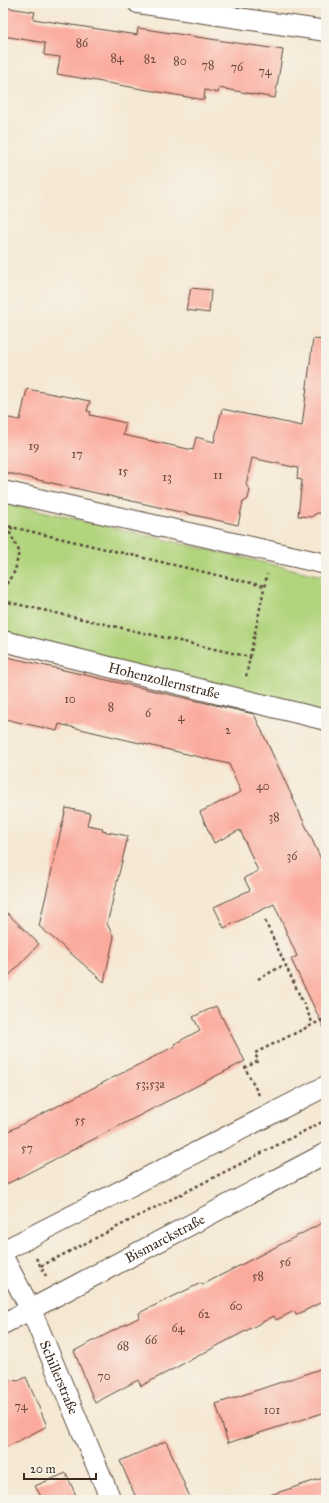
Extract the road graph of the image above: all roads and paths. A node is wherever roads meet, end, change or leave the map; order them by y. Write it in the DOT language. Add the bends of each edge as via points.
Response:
graph roads {
  1 [pos="138,3"];
  2 [pos="326,31"];
  3 [pos="3,491"];
  4 [pos="3,525"];
  5 [pos="12,527"];
  6 [pos="271,552"];
  7 [pos="326,564"];
  8 [pos="264,586"];
  9 [pos="3,589"];
  10 [pos="3,601"];
  11 [pos="3,641"];
  12 [pos="250,657"];
  13 [pos="242,699"];
  14 [pos="326,720"];
  15 [pos="265,921"];
  16 [pos="284,966"];
  17 [pos="258,979"];
  18 [pos="326,1018"];
  19 [pos="313,1024"];
  20 [pos="326,1086"];
  21 [pos="270,1115"];
  22 [pos="326,1120"];
  23 [pos="326,1153"];
  24 [pos="26,1239"];
  25 [pos="3,1251"];
  26 [pos="3,1257"];
  27 [pos="41,1266"];
  28 [pos="57,1296"];
  29 [pos="30,1310"];
  30 [pos="3,1324"];
  31 [pos="111,1500"];
  1 -- 2 [label="street"];
  3 -- 6 [label="street"];
  4 -- 5 [label="path"];
  5 -- 8 [label="path"];
  5 -- 9 [label="path" via="10,533 19,551 15,571"];
  6 -- 7 [label="street"];
  6 -- 8 [label="path"];
  8 -- 12 [label="path"];
  10 -- 12 [label="path"];
  11 -- 13 [label="street, Hohenzollernstraße"];
  12 -- 13 [label="path"];
  13 -- 14 [label="street, Hohenzollernstraße"];
  15 -- 16 [label="path" via="279,949"];
  16 -- 17 [label="path"];
  16 -- 19 [label="path"];
  18 -- 19 [label="path"];
  19 -- 21 [label="path" via="255,1054 258,1061 245,1068"];
  20 -- 21 [label="street"];
  21 -- 24 [label="street"];
  22 -- 27 [label="path"];
  23 -- 28 [label="street, Bismarckstraße"];
  24 -- 25 [label="street"];
  24 -- 27 [label="path"];
  26 -- 29 [label="street, Schillerstraße"];
  27 -- 28 [label="path"];
  28 -- 29 [label="street, Bismarckstraße"];
  29 -- 30 [label="street, Bismarckstraße"];
  29 -- 31 [label="street, Schillerstraße"];
}
